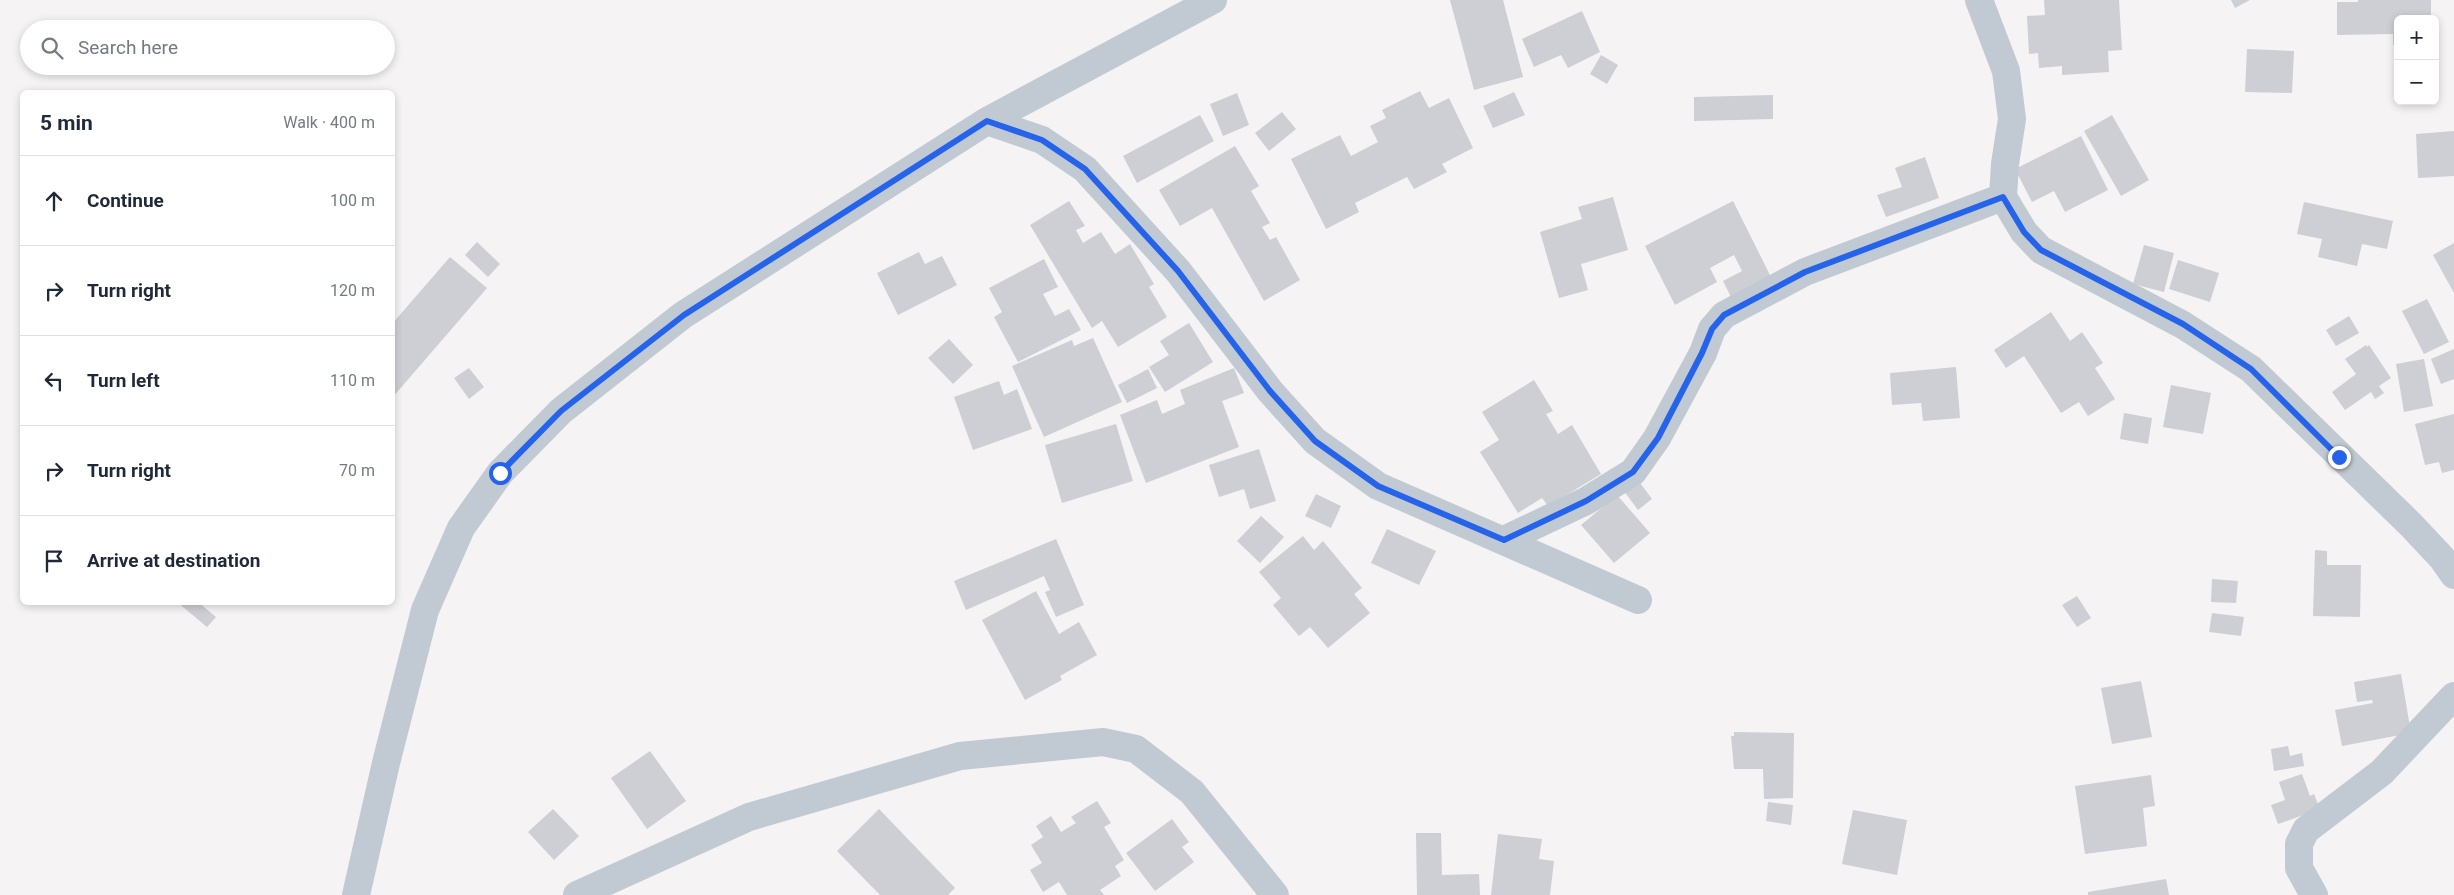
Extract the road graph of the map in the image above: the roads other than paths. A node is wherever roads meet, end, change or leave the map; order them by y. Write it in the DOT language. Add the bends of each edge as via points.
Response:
graph roads {
  1 [pos="1213,0"];
  2 [pos="1979,0"];
  3 [pos="987,121"];
  4 [pos="2003,197"];
  5 [pos="1504,540"];
  6 [pos="2454,575"];
  7 [pos="1638,600"];
  8 [pos="2454,696"];
  9 [pos="356,895"];
  10 [pos="577,895"];
  11 [pos="1275,895"];
  12 [pos="2314,895"];
  1 -- 3 [label="street"];
  2 -- 4 [label="street" via="2006,71 2012,119"];
  3 -- 5 [label="street" via="1042,140 1085,169 1178,271 1270,391 1315,441 1378,486"];
  3 -- 9 [label="street" via="684,315 561,411 500,473 461,528 426,610"];
  4 -- 5 [label="street" via="1805,272 1724,315 1712,329 1658,438 1633,472 1586,501"];
  4 -- 6 [label="street" via="2024,232 2041,250 2183,324 2251,369 2411,525"];
  5 -- 7 [label="street"];
  8 -- 12 [label="street" via="2382,772 2306,830 2299,844 2299,868"];
  10 -- 11 [label="street" via="749,817 960,756 1103,742 1136,749 1192,792"];
}
